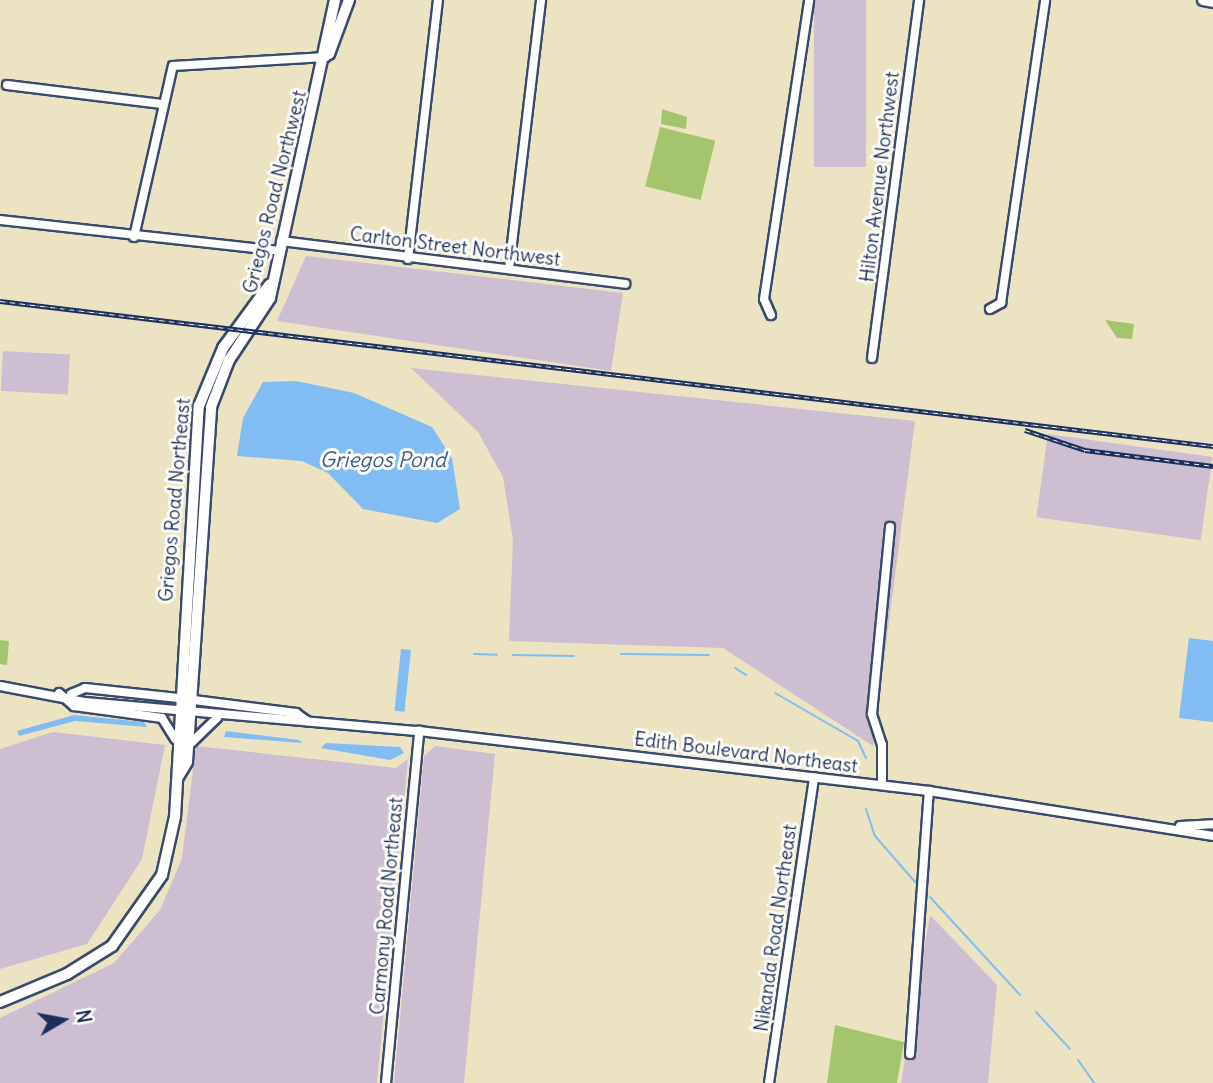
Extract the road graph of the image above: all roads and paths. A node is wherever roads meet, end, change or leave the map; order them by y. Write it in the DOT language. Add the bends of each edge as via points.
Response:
graph roads {
  1 [pos="335,0"];
  2 [pos="349,0"];
  3 [pos="438,0"];
  4 [pos="541,0"];
  5 [pos="809,0"];
  6 [pos="919,0"];
  7 [pos="1045,0"];
  8 [pos="1203,0"];
  9 [pos="1213,2"];
  10 [pos="327,57"];
  11 [pos="7,85"];
  12 [pos="162,104"];
  13 [pos="0,219"];
  14 [pos="134,237"];
  15 [pos="280,246"];
  16 [pos="408,259"];
  17 [pos="509,269"];
  18 [pos="270,284"];
  19 [pos="625,284"];
  20 [pos="990,309"];
  21 [pos="771,314"];
  22 [pos="249,331"];
  23 [pos="872,358"];
  24 [pos="890,527"];
  25 [pos="0,686"];
  26 [pos="59,693"];
  27 [pos="71,694"];
  28 [pos="178,698"];
  29 [pos="191,699"];
  30 [pos="177,712"];
  31 [pos="190,713"];
  32 [pos="220,716"];
  33 [pos="307,721"];
  34 [pos="418,731"];
  35 [pos="175,739"];
  36 [pos="188,747"];
  37 [pos="178,777"];
  38 [pos="814,777"];
  39 [pos="882,785"];
  40 [pos="929,791"];
  41 [pos="1213,824"];
  42 [pos="1180,826"];
  43 [pos="1213,836"];
  44 [pos="0,1002"];
  45 [pos="909,1054"];
  46 [pos="386,1083"];
  47 [pos="769,1083"];
  1 -- 10 [label="main road, Griegos Road Northwest"];
  2 -- 10 [label="main road, Griegos Road Northwest"];
  3 -- 16 [label="street"];
  4 -- 17 [label="street"];
  5 -- 21 [label="street" via="764,299"];
  6 -- 23 [label="street, Hilton Avenue Northwest"];
  7 -- 20 [label="street" via="1000,303"];
  8 -- 9 [label="main road"];
  10 -- 12 [label="street" via="173,66"];
  10 -- 15 [label="main road, Griegos Road Northwest"];
  11 -- 12 [label="street"];
  12 -- 14 [label="street"];
  13 -- 14 [label="street, Carlton Street Northwest"];
  14 -- 15 [label="street, Carlton Street Northwest"];
  15 -- 16 [label="street, Carlton Street Northwest"];
  15 -- 18 [label="main road, Griegos Road Northwest"];
  16 -- 17 [label="street, Carlton Street Northwest"];
  17 -- 19 [label="street, Carlton Street Northwest"];
  18 -- 22 [label="main road, Griegos Road Northwest" via="271,298"];
  18 -- 28 [label="main road, Griegos Road Northeast" via="223,348 199,405"];
  22 -- 29 [label="main road, Griegos Road Northeast" via="221,375 211,407"];
  24 -- 39 [label="street" via="873,714 882,745"];
  25 -- 26 [label="street, Edith Boulevard Northeast"];
  26 -- 27 [label="street, Edith Boulevard Northeast"];
  26 -- 35 [label="street" via="74,706 162,718"];
  27 -- 28 [label="street, Edith Boulevard Northeast" via="85,688"];
  27 -- 30 [label="street, Edith Boulevard Northeast" via="85,702"];
  28 -- 29 [label="street, Edith Boulevard Northeast"];
  28 -- 30 [label="main road, Griegos Road Northeast"];
  29 -- 31 [label="main road, Griegos Road Northeast"];
  29 -- 33 [label="street, Edith Boulevard Northeast" via="296,713"];
  30 -- 31 [label="street, Edith Boulevard Northeast"];
  30 -- 35 [label="main road, Griegos Road Northeast"];
  31 -- 32 [label="street, Edith Boulevard Northeast"];
  31 -- 36 [label="main road, Griegos Road Northeast"];
  32 -- 33 [label="street, Edith Boulevard Northeast"];
  32 -- 36 [label="street" via="201,727"];
  33 -- 34 [label="street, Edith Boulevard Northeast"];
  34 -- 38 [label="street, Edith Boulevard Northeast"];
  34 -- 46 [label="street, Carmony Road Northeast"];
  35 -- 37 [label="main road, Griegos Road Northeast"];
  36 -- 37 [label="main road, Griegos Road Northeast"];
  37 -- 44 [label="main road" via="162,875 130,927 89,963"];
  38 -- 39 [label="street, Edith Boulevard Northeast"];
  38 -- 47 [label="street, Nikanda Road Northeast"];
  39 -- 40 [label="street, Edith Boulevard Northeast"];
  40 -- 42 [label="street, Edith Boulevard Northeast"];
  40 -- 45 [label="street"];
  41 -- 42 [label="street, Edith Boulevard Northeast"];
  42 -- 43 [label="street, Edith Boulevard Northeast"];
}
